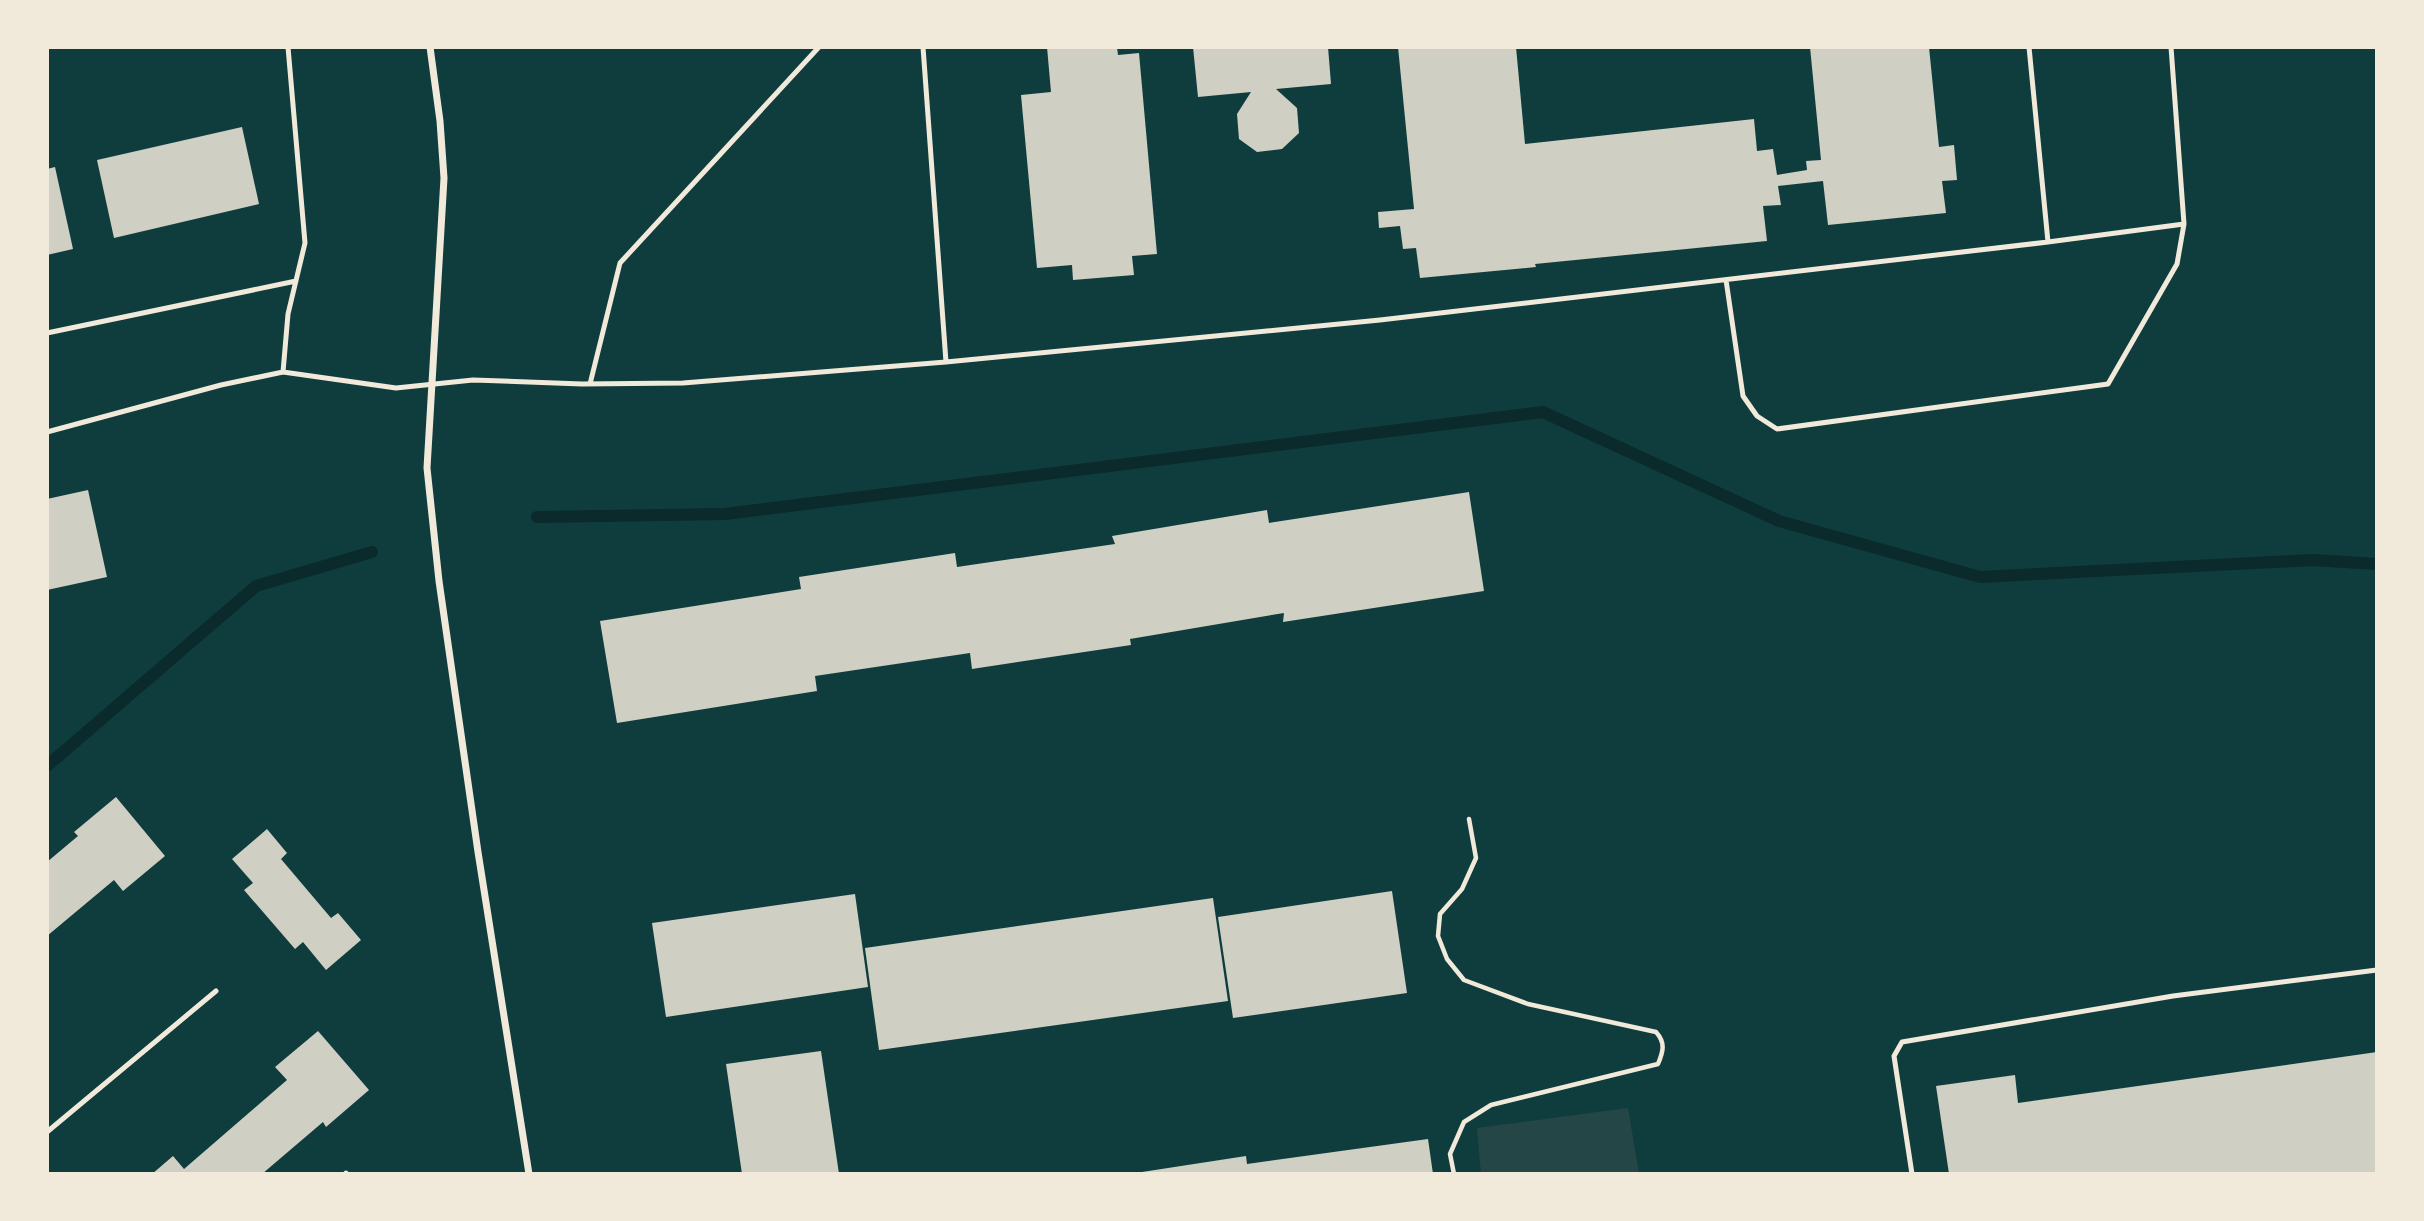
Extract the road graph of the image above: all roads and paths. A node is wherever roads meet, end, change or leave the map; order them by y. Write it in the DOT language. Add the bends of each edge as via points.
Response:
graph roads {
  1 [pos="288,47"];
  2 [pos="430,47"];
  3 [pos="820,47"];
  4 [pos="923,47"];
  5 [pos="2029,47"];
  6 [pos="2171,47"];
  7 [pos="2184,224"];
  8 [pos="2048,242"];
  9 [pos="1726,280"];
  10 [pos="296,281"];
  11 [pos="47,333"];
  12 [pos="946,362"];
  13 [pos="284,372"];
  14 [pos="590,384"];
  15 [pos="431,386"];
  16 [pos="47,432"];
  17 [pos="1469,819"];
  18 [pos="2377,970"];
  19 [pos="216,990"];
  20 [pos="47,1132"];
  21 [pos="529,1174"];
  22 [pos="1454,1174"];
  23 [pos="1912,1174"];
  1 -- 10 [label="lane" via="305,243"];
  2 -- 15 [label="street" via="444,178"];
  3 -- 14 [label="lane" via="620,263"];
  4 -- 12 [label="lane"];
  5 -- 8 [label="lane"];
  6 -- 7 [label="lane"];
  7 -- 8 [label="lane"];
  7 -- 9 [label="lane" via="2177,264 2108,384 1813,425 1777,429 1757,416 1743,396"];
  8 -- 9 [label="lane"];
  9 -- 12 [label="lane" via="1380,320"];
  10 -- 11 [label="lane"];
  10 -- 13 [label="lane" via="288,314"];
  12 -- 14 [label="lane" via="684,383"];
  13 -- 15 [label="lane" via="396,388"];
  13 -- 16 [label="lane"];
  14 -- 15 [label="lane" via="473,380"];
  15 -- 21 [label="street" via="427,468 439,581"];
  17 -- 22 [label="path" via="1476,858 1462,889 1440,914 1438,936 1447,959 1464,980 1528,1004 1656,1032 1664,1052 1658,1064 1491,1105 1464,1122 1450,1154"];
  18 -- 23 [label="lane" via="2173,996 1902,1042 1894,1056"];
  19 -- 20 [label="lane"];
}
